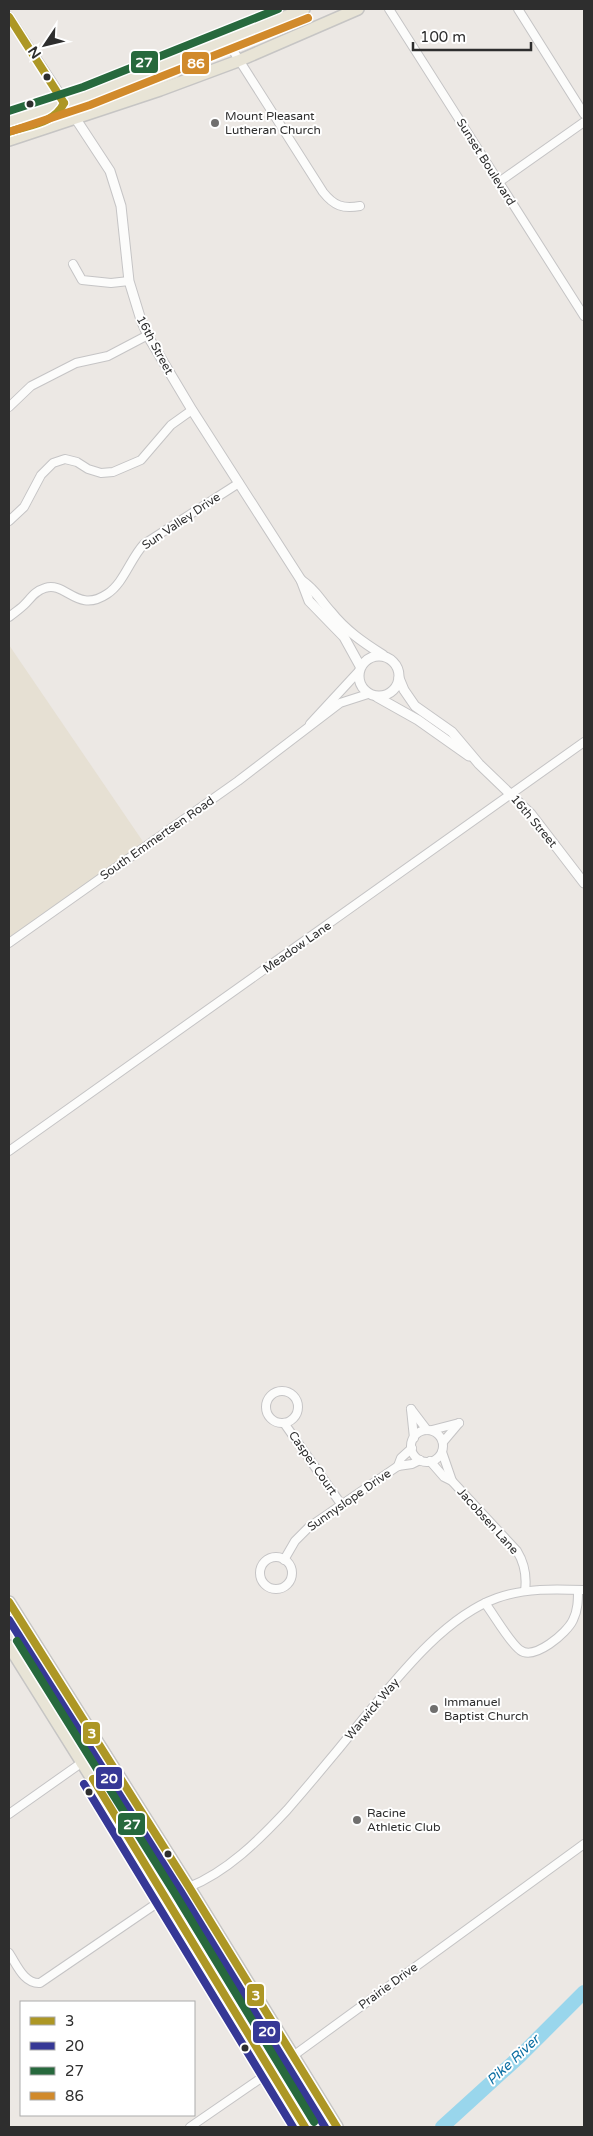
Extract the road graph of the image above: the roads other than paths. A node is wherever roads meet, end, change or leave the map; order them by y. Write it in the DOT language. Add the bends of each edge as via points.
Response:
graph roads {
  1 [pos="304,9"];
  2 [pos="358,9"];
  3 [pos="389,9"];
  4 [pos="518,9"];
  5 [pos="9,17"];
  6 [pos="226,41"];
  7 [pos="199,52"];
  8 [pos="238,61"];
  9 [pos="64,103"];
  10 [pos="584,114"];
  11 [pos="74,119"];
  12 [pos="9,121"];
  13 [pos="584,122"];
  14 [pos="9,132"];
  15 [pos="9,140"];
  16 [pos="499,182"];
  17 [pos="360,206"];
  18 [pos="73,264"];
  19 [pos="130,281"];
  20 [pos="584,316"];
  21 [pos="148,335"];
  22 [pos="9,407"];
  23 [pos="192,410"];
  24 [pos="239,483"];
  25 [pos="9,521"];
  26 [pos="301,580"];
  27 [pos="9,617"];
  28 [pos="384,656"];
  29 [pos="360,668"];
  30 [pos="399,678"];
  31 [pos="372,695"];
  32 [pos="304,731"];
  33 [pos="584,742"];
  34 [pos="479,764"];
  35 [pos="512,794"];
  36 [pos="584,884"];
  37 [pos="9,943"];
  38 [pos="9,1151"];
  39 [pos="284,1423"];
  40 [pos="430,1430"];
  41 [pos="414,1438"];
  42 [pos="443,1442"];
  43 [pos="412,1448"];
  44 [pos="442,1452"];
  45 [pos="420,1460"];
  46 [pos="430,1461"];
  47 [pos="398,1466"];
  48 [pos="452,1481"];
  49 [pos="341,1504"];
  50 [pos="284,1560"];
  51 [pos="581,1590"];
  52 [pos="525,1591"];
  53 [pos="9,1602"];
  54 [pos="486,1603"];
  55 [pos="9,1642"];
  56 [pos="9,1646"];
  57 [pos="101,1749"];
  58 [pos="82,1762"];
  59 [pos="9,1814"];
  60 [pos="119,1821"];
  61 [pos="584,1844"];
  62 [pos="167,1853"];
  63 [pos="189,1887"];
  64 [pos="166,1896"];
  65 [pos="9,1954"];
  66 [pos="239,1969"];
  67 [pos="293,2056"];
  68 [pos="270,2072"];
  69 [pos="190,2127"];
  70 [pos="305,2127"];
  71 [pos="337,2127"];
  1 -- 6 [label="main road"];
  2 -- 8 [label="main road"];
  3 -- 16 [label="street, Sunset Boulevard"];
  4 -- 10 [label="street"];
  5 -- 9 [label="street, 16th Street"];
  6 -- 7 [label="main road"];
  6 -- 8 [label="street"];
  7 -- 9 [label="main road"];
  7 -- 11 [label="main road" via="174,73 88,106"];
  8 -- 11 [label="main road"];
  8 -- 17 [label="street" via="332,203 348,208"];
  9 -- 11 [label="street, 16th Street"];
  9 -- 12 [label="main road"];
  9 -- 14 [label="main road" via="62,110 53,117"];
  11 -- 15 [label="main road"];
  11 -- 19 [label="street, 16th Street" via="106,165 116,187 125,226"];
  13 -- 16 [label="street"];
  16 -- 20 [label="street, Sunset Boulevard"];
  18 -- 19 [label="street" via="82,280"];
  19 -- 21 [label="street, 16th Street" via="134,301"];
  21 -- 22 [label="street" via="108,356 76,363 31,386"];
  21 -- 23 [label="street, 16th Street"];
  23 -- 24 [label="street, 16th Street"];
  23 -- 25 [label="street" via="171,426 142,460 113,472 101,473 66,459 54,463 41,475 24,508"];
  24 -- 26 [label="street, 16th Street"];
  24 -- 27 [label="street, Sun Valley Drive" via="144,544 106,595 85,601 55,587 47,587 32,594 24,606"];
  26 -- 28 [label="street, 16th Street" via="314,589 331,613 353,635"];
  26 -- 29 [label="street, 16th Street" via="310,601 344,638"];
  28 -- 29 [label="street" via="372,656"];
  28 -- 30 [label="street, 16th Street" via="396,665"];
  29 -- 31 [label="street, 16th Street" via="360,684"];
  29 -- 32 [label="street, South Emmertsen Road"];
  30 -- 31 [label="street" via="393,690 381,696"];
  30 -- 34 [label="street, 16th Street" via="415,706 452,732"];
  31 -- 32 [label="street, South Emmertsen Road" via="340,703"];
  31 -- 34 [label="street, 16th Street" via="418,720"];
  32 -- 37 [label="street, South Emmertsen Road"];
  33 -- 35 [label="street, Meadow Lane"];
  34 -- 35 [label="street, 16th Street"];
  35 -- 36 [label="street, 16th Street"];
  35 -- 38 [label="street, Meadow Lane"];
  39 -- 39 [label="street, Casper Court" via="294,1418 298,1408 290,1394 275,1393 268,1400 266,1410 275,1422"];
  39 -- 49 [label="street, Casper Court"];
  40 -- 41 [label="street" via="417,1433"];
  40 -- 41 [label="street" via="411,1409"];
  40 -- 42 [label="street"];
  40 -- 42 [label="street" via="459,1423"];
  41 -- 43 [label="street"];
  42 -- 44 [label="street"];
  43 -- 45 [label="street"];
  43 -- 47 [label="street, Sunnyslope Drive"];
  44 -- 46 [label="street"];
  44 -- 48 [label="street, Jacobsen Lane"];
  45 -- 46 [label="street"];
  45 -- 47 [label="street, Sunnyslope Drive"];
  46 -- 48 [label="street, Jacobsen Lane"];
  47 -- 49 [label="street, Sunnyslope Drive"];
  48 -- 52 [label="street, Jacobsen Lane" via="521,1557 526,1575"];
  49 -- 50 [label="street, Sunnyslope Drive" via="308,1526"];
  50 -- 50 [label="street" via="268,1559 261,1567 261,1578 268,1587 282,1588 290,1582 292,1572"];
  51 -- 52 [label="street, Warwick Way"];
  51 -- 54 [label="street" via="570,1626 531,1654 516,1647"];
  52 -- 54 [label="street, Warwick Way"];
  53 -- 57 [label="main road"];
  54 -- 63 [label="street, Warwick Way" via="458,1620 410,1664 266,1832 228,1864"];
  55 -- 57 [label="main road" via="60,1700 80,1734"];
  56 -- 58 [label="main road"];
  57 -- 58 [label="street"];
  57 -- 62 [label="main road"];
  58 -- 59 [label="street"];
  58 -- 60 [label="main road"];
  58 -- 62 [label="main road" via="95,1762 129,1814"];
  60 -- 63 [label="main road" via="134,1831 165,1880 181,1888"];
  60 -- 64 [label="main road"];
  61 -- 67 [label="street, Prairie Drive"];
  62 -- 63 [label="main road"];
  63 -- 66 [label="main road"];
  64 -- 65 [label="street" via="45,1981 33,1983 26,1978"];
  64 -- 66 [label="main road" via="184,1903 193,1911 218,1952"];
  64 -- 68 [label="main road"];
  66 -- 67 [label="main road"];
  67 -- 68 [label="street, Prairie Drive"];
  67 -- 71 [label="main road"];
  68 -- 69 [label="street, Prairie Drive"];
  68 -- 70 [label="main road"];
}
